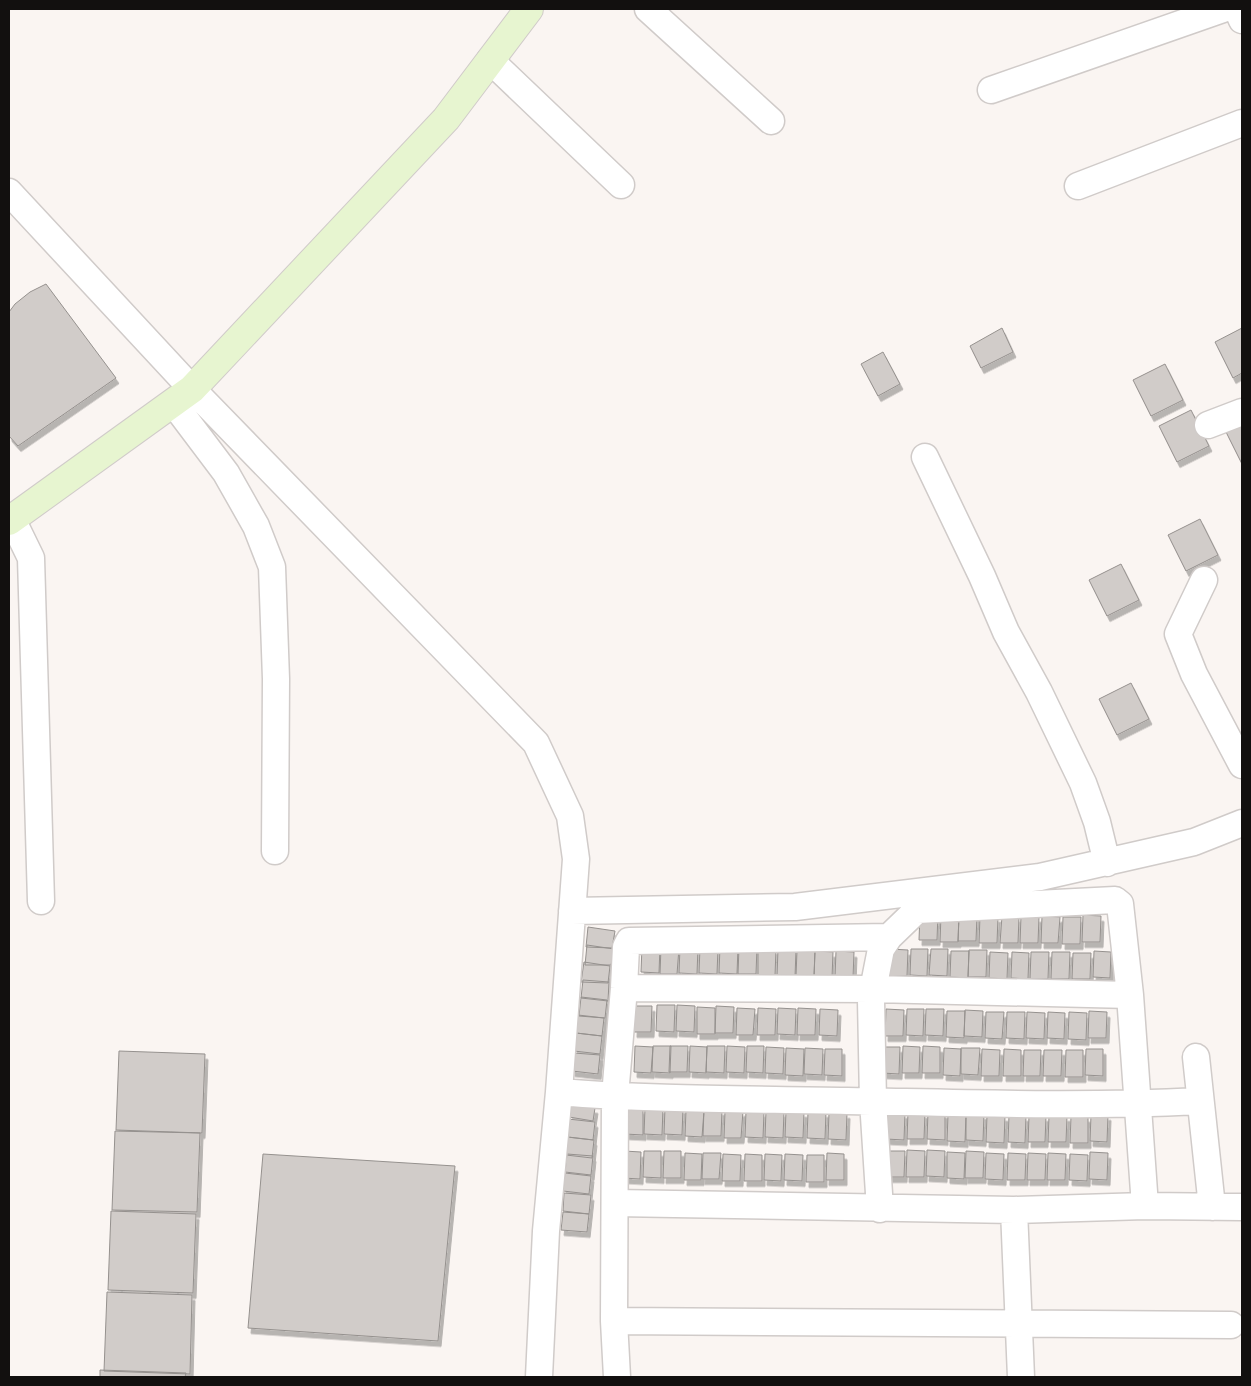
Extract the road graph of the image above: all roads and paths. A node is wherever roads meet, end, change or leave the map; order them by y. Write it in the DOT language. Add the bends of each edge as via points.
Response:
graph roads {
  1 [pos="529,9"];
  2 [pos="648,9"];
  3 [pos="1224,9"];
  4 [pos="1237,9"];
  5 [pos="1242,20"];
  6 [pos="490,60"];
  7 [pos="991,90"];
  8 [pos="772,121"];
  9 [pos="1242,123"];
  10 [pos="621,185"];
  11 [pos="1078,186"];
  12 [pos="9,192"];
  13 [pos="183,396"];
  14 [pos="1242,412"];
  15 [pos="1208,425"];
  16 [pos="924,458"];
  17 [pos="11,520"];
  18 [pos="1204,580"];
  19 [pos="1242,764"];
  20 [pos="1242,823"];
  21 [pos="275,851"];
  22 [pos="1107,863"];
  23 [pos="41,901"];
  24 [pos="572,911"];
  25 [pos="889,937"];
  26 [pos="624,988"];
  27 [pos="874,989"];
  28 [pos="1130,995"];
  29 [pos="1196,1057"];
  30 [pos="559,1092"];
  31 [pos="616,1096"];
  32 [pos="872,1101"];
  33 [pos="1199,1101"];
  34 [pos="1137,1104"];
  35 [pos="615,1203"];
  36 [pos="1146,1206"];
  37 [pos="1212,1207"];
  38 [pos="1242,1207"];
  39 [pos="880,1209"];
  40 [pos="1014,1210"];
  41 [pos="614,1321"];
  42 [pos="1018,1324"];
  43 [pos="1231,1325"];
  44 [pos="539,1377"];
  45 [pos="616,1377"];
  46 [pos="1021,1377"];
  1 -- 6 [label="street"];
  2 -- 8 [label="street"];
  3 -- 7 [label="street"];
  4 -- 5 [label="street"];
  6 -- 10 [label="street"];
  6 -- 13 [label="street" via="446,119"];
  9 -- 11 [label="street"];
  12 -- 13 [label="street"];
  13 -- 17 [label="street"];
  13 -- 21 [label="street" via="256,526 272,567 276,679"];
  13 -- 24 [label="street" via="536,743 570,816 576,858"];
  14 -- 15 [label="street"];
  16 -- 22 [label="street" via="1006,632 1082,782"];
  17 -- 23 [label="street" via="31,558"];
  18 -- 19 [label="street" via="1178,634 1194,674"];
  20 -- 22 [label="street" via="1194,842"];
  22 -- 24 [label="street" via="1040,877 795,908"];
  24 -- 30 [label="street"];
  25 -- 26 [label="street" via="629,941"];
  25 -- 27 [label="street" via="881,949"];
  25 -- 28 [label="street" via="917,910 1115,900 1120,904"];
  26 -- 27 [label="street"];
  26 -- 31 [label="street"];
  27 -- 28 [label="street"];
  27 -- 32 [label="street" via="871,1000"];
  28 -- 34 [label="street"];
  29 -- 33 [label="street"];
  30 -- 31 [label="street"];
  30 -- 44 [label="street" via="546,1231"];
  31 -- 32 [label="street"];
  31 -- 35 [label="street"];
  32 -- 34 [label="street"];
  32 -- 39 [label="street"];
  33 -- 34 [label="street"];
  33 -- 37 [label="street"];
  34 -- 36 [label="street"];
  35 -- 39 [label="street"];
  35 -- 41 [label="street"];
  36 -- 37 [label="street"];
  36 -- 40 [label="street"];
  37 -- 38 [label="street"];
  39 -- 40 [label="street"];
  40 -- 42 [label="street"];
  41 -- 42 [label="street"];
  41 -- 45 [label="street"];
  42 -- 43 [label="street"];
  42 -- 46 [label="street"];
}
